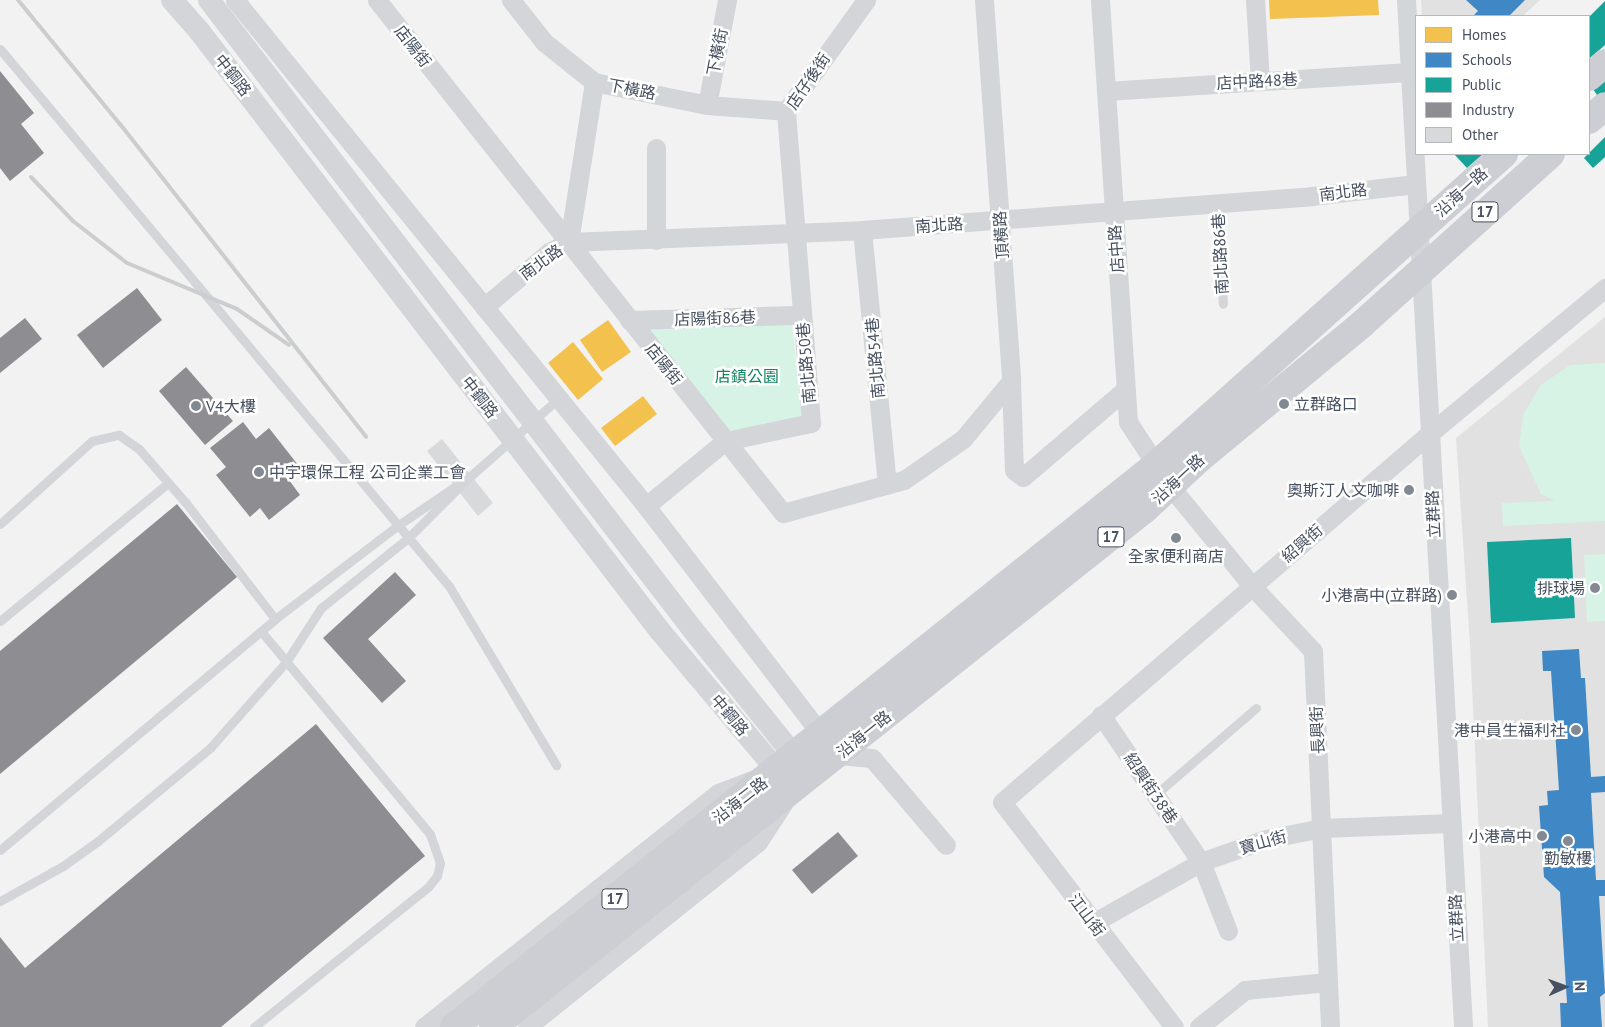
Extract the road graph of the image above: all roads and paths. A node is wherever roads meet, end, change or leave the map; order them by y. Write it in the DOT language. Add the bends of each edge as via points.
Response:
graph roads {
  1 [pos="172,0"];
  2 [pos="377,0"];
  3 [pos="511,0"];
  4 [pos="727,0"];
  5 [pos="866,0"];
  6 [pos="984,0"];
  7 [pos="1100,0"];
  8 [pos="1255,0"];
  9 [pos="1406,0"];
  10 [pos="227,3"];
  11 [pos="200,32"];
  12 [pos="0,49"];
  13 [pos="1605,63"];
  14 [pos="1409,72"];
  15 [pos="1590,76"];
  16 [pos="1260,81"];
  17 [pos="594,82"];
  18 [pos="1106,91"];
  19 [pos="707,104"];
  20 [pos="1605,106"];
  21 [pos="786,111"];
  22 [pos="1590,119"];
  23 [pos="656,148"];
  24 [pos="1503,155"];
  25 [pos="1550,155"];
  26 [pos="1414,184"];
  27 [pos="1217,204"];
  28 [pos="1114,212"];
  29 [pos="1000,221"];
  30 [pos="862,230"];
  31 [pos="1417,232"];
  32 [pos="794,234"];
  33 [pos="656,240"];
  34 [pos="569,242"];
  35 [pos="1419,271"];
  36 [pos="1605,288"];
  37 [pos="1223,304"];
  38 [pos="484,307"];
  39 [pos="802,315"];
  40 [pos="628,320"];
  41 [pos="1011,381"];
  42 [pos="1126,389"];
  43 [pos="559,398"];
  44 [pos="534,421"];
  45 [pos="1429,434"];
  46 [pos="513,440"];
  47 [pos="726,442"];
  48 [pos="1163,475"];
  49 [pos="466,480"];
  50 [pos="168,483"];
  51 [pos="887,486"];
  52 [pos="646,506"];
  53 [pos="0,524"];
  54 [pos="397,526"];
  55 [pos="408,538"];
  56 [pos="1252,586"];
  57 [pos="275,619"];
  58 [pos="0,620"];
  59 [pos="261,631"];
  60 [pos="286,662"];
  61 [pos="1256,708"];
  62 [pos="1101,715"];
  63 [pos="829,745"];
  64 [pos="556,764"];
  65 [pos="794,773"];
  66 [pos="1156,794"];
  67 [pos="1002,802"];
  68 [pos="1451,823"];
  69 [pos="1322,828"];
  70 [pos="946,845"];
  71 [pos="0,850"];
  72 [pos="1201,862"];
  73 [pos="0,901"];
  74 [pos="1093,923"];
  75 [pos="1228,931"];
  76 [pos="1328,982"];
  77 [pos="254,1027"];
  78 [pos="424,1027"];
  79 [pos="454,1027"];
  80 [pos="493,1027"];
  81 [pos="527,1027"];
  82 [pos="1174,1027"];
  83 [pos="1199,1027"];
  84 [pos="1330,1027"];
  85 [pos="1462,1027"];
  1 -- 11 [label="street, 中鋼路"];
  2 -- 34 [label="street, 店陽街"];
  3 -- 17 [label="street, 下橫路" via="544,42"];
  4 -- 19 [label="street, 下橫街"];
  5 -- 21 [label="street, 店仔後街"];
  6 -- 29 [label="street, 頂橫路"];
  7 -- 18 [label="street, 店中路"];
  8 -- 16 [label="street"];
  9 -- 14 [label="street, 立群路"];
  10 -- 11 [label="street"];
  10 -- 38 [label="street"];
  10 -- 44 [label="street, 中鋼路"];
  11 -- 46 [label="street, 中鋼路"];
  12 -- 54 [label="lane"];
  13 -- 15 [label="main road"];
  14 -- 16 [label="street, 店中路48巷"];
  14 -- 26 [label="street, 立群路"];
  16 -- 18 [label="street, 店中路48巷"];
  17 -- 19 [label="street, 下橫路"];
  17 -- 34 [label="street"];
  18 -- 28 [label="street, 店中路"];
  19 -- 21 [label="street, 下橫路"];
  20 -- 22 [label="main road"];
  21 -- 32 [label="street, 店仔後街"];
  23 -- 33 [label="street"];
  24 -- 31 [label="main road, 沿海一路 / 17"];
  25 -- 35 [label="main road, 沿海一路 / 17"];
  26 -- 27 [label="street, 南北路"];
  26 -- 31 [label="street, 立群路"];
  27 -- 28 [label="street, 南北路"];
  27 -- 37 [label="lane, 南北路86巷"];
  28 -- 29 [label="street, 南北路"];
  28 -- 42 [label="street, 店中路"];
  29 -- 30 [label="street, 南北路"];
  29 -- 41 [label="street, 頂橫路"];
  30 -- 32 [label="street, 南北路"];
  30 -- 51 [label="street, 南北路54巷"];
  31 -- 35 [label="street, 立群路"];
  31 -- 48 [label="main road, 沿海一路 / 17"];
  32 -- 33 [label="street, 南北路"];
  32 -- 39 [label="street, 南北路50巷"];
  33 -- 34 [label="street, 南北路"];
  34 -- 38 [label="street, 南北路" via="549,252"];
  34 -- 40 [label="street, 店陽街"];
  35 -- 45 [label="street, 立群路"];
  35 -- 48 [label="main road, 沿海一路 / 17" via="1362,324"];
  36 -- 45 [label="street, 紹興街"];
  38 -- 43 [label="street"];
  39 -- 40 [label="street, 店陽街86巷"];
  39 -- 47 [label="street, 南北路50巷" via="811,423"];
  40 -- 47 [label="street, 店陽街"];
  41 -- 42 [label="street, 頂橫路" via="1014,470 1023,477"];
  41 -- 51 [label="street, 店陽街" via="964,439 904,480"];
  42 -- 48 [label="street, 店中路" via="1128,422"];
  43 -- 44 [label="lane"];
  43 -- 52 [label="street"];
  44 -- 46 [label="lane"];
  44 -- 65 [label="street, 中鋼路" via="693,630"];
  45 -- 56 [label="street, 紹興街"];
  45 -- 68 [label="street, 立群路"];
  46 -- 49 [label="lane"];
  46 -- 65 [label="street, 中鋼路" via="660,631"];
  47 -- 51 [label="street, 店陽街" via="783,513"];
  47 -- 52 [label="street, 南北路50巷"];
  48 -- 56 [label="street, 長興街"];
  48 -- 63 [label="main road, 沿海一路 / 17"];
  49 -- 54 [label="lane"];
  49 -- 55 [label="lane"];
  50 -- 53 [label="lane" via="139,449 119,435 92,441"];
  50 -- 57 [label="lane"];
  50 -- 58 [label="lane"];
  52 -- 63 [label="street"];
  54 -- 55 [label="lane"];
  54 -- 57 [label="lane"];
  55 -- 60 [label="lane" via="321,608"];
  55 -- 64 [label="lane" via="449,586"];
  56 -- 62 [label="street, 紹興街"];
  56 -- 69 [label="street, 長興街" via="1313,651"];
  57 -- 59 [label="lane"];
  59 -- 60 [label="lane"];
  59 -- 71 [label="lane"];
  60 -- 73 [label="lane" via="210,748 168,784 63,866"];
  60 -- 77 [label="lane" via="430,834 440,863 437,876 428,887"];
  61 -- 66 [label="lane"];
  62 -- 66 [label="street, 紹興街38巷"];
  62 -- 67 [label="street, 紹興街"];
  63 -- 65 [label="main road, 沿海一路 / 17"];
  63 -- 70 [label="street" via="872,758"];
  65 -- 78 [label="street, 沿海二路" via="718,793"];
  65 -- 79 [label="main road, 沿海二路 / 17"];
  65 -- 80 [label="main road, 沿海二路 / 17"];
  65 -- 81 [label="street, 沿海二路" via="758,842"];
  66 -- 72 [label="street, 紹興街38巷"];
  67 -- 74 [label="street, 江山街"];
  68 -- 69 [label="street, 寶山街"];
  68 -- 85 [label="street, 立群路"];
  69 -- 72 [label="street, 寶山街" via="1266,840"];
  69 -- 76 [label="street, 長興街"];
  72 -- 74 [label="street, 寶山街"];
  72 -- 75 [label="street, 紹興街38巷"];
  74 -- 82 [label="street, 江山街"];
  76 -- 83 [label="street" via="1245,990"];
  76 -- 84 [label="street, 長興街"];
}
